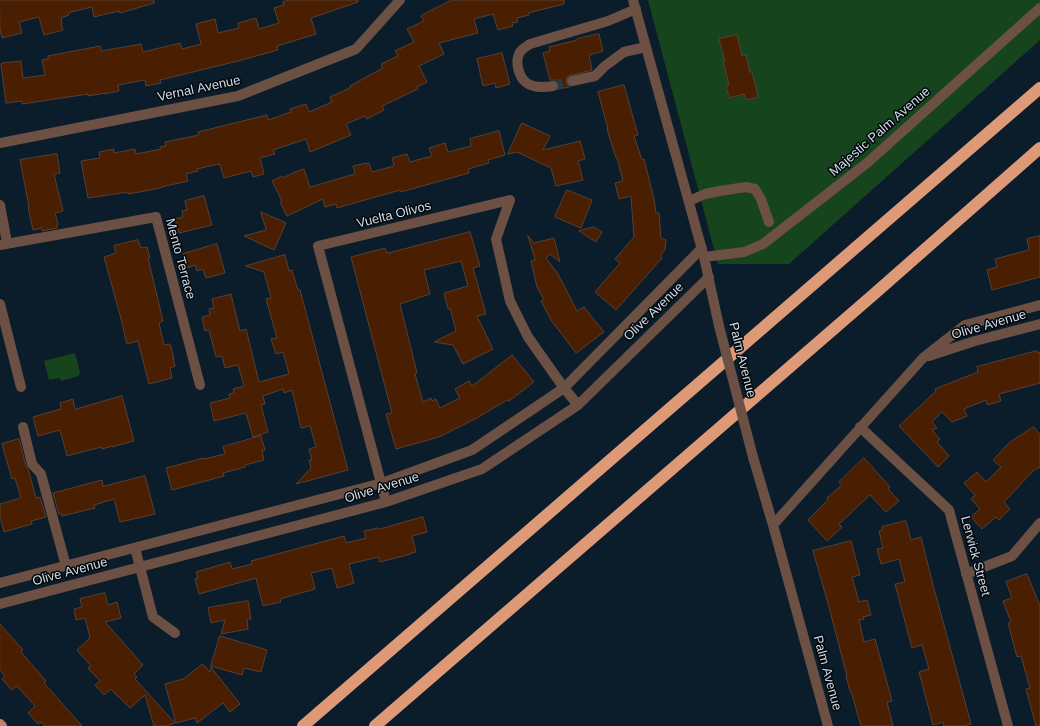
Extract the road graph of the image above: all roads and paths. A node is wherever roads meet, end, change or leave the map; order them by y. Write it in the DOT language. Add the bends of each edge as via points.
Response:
graph roads {
  1 [pos="400,0"];
  2 [pos="635,5"];
  3 [pos="1040,8"];
  4 [pos="646,47"];
  5 [pos="572,81"];
  6 [pos="553,86"];
  7 [pos="1040,88"];
  8 [pos="0,143"];
  9 [pos="1040,148"];
  10 [pos="689,201"];
  11 [pos="0,205"];
  12 [pos="770,222"];
  13 [pos="3,244"];
  14 [pos="703,252"];
  15 [pos="709,277"];
  16 [pos="0,304"];
  17 [pos="1040,305"];
  18 [pos="1040,324"];
  19 [pos="923,358"];
  20 [pos="200,385"];
  21 [pos="22,387"];
  22 [pos="564,388"];
  23 [pos="578,405"];
  24 [pos="23,427"];
  25 [pos="860,427"];
  26 [pos="382,483"];
  27 [pos="386,502"];
  28 [pos="1040,523"];
  29 [pos="773,525"];
  30 [pos="135,548"];
  31 [pos="66,566"];
  32 [pos="140,567"];
  33 [pos="966,574"];
  34 [pos="0,583"];
  35 [pos="0,604"];
  36 [pos="175,633"];
  37 [pos="303,726"];
  38 [pos="375,726"];
  39 [pos="828,726"];
  40 [pos="1008,726"];
  1 -- 8 [label="street, Vernal Avenue" via="356,48 238,96"];
  2 -- 4 [label="street, Palm Avenue"];
  2 -- 6 [label="street" via="608,21 530,44 520,51 518,67 526,83 542,88"];
  3 -- 14 [label="street, Majestic Palm Avenue" via="867,163 763,244 744,252"];
  4 -- 5 [label="street" via="624,52 595,76"];
  4 -- 10 [label="street, Palm Avenue"];
  7 -- 37 [label="highway"];
  9 -- 38 [label="highway"];
  10 -- 12 [label="street" via="705,194 746,186 755,189"];
  10 -- 14 [label="street, Palm Avenue"];
  11 -- 13 [label="street"];
  13 -- 20 [label="street, Mento Terrace" via="156,217"];
  14 -- 15 [label="street, Palm Avenue"];
  14 -- 22 [label="street, Olive Avenue"];
  15 -- 23 [label="street, Olive Avenue"];
  15 -- 29 [label="street, Palm Avenue, bridge" via="719,326"];
  16 -- 21 [label="street"];
  17 -- 19 [label="street, Olive Avenue" via="965,325"];
  18 -- 19 [label="street, Olive Avenue"];
  19 -- 25 [label="street, Olive Avenue"];
  22 -- 23 [label="street, Vuelta Olivos"];
  22 -- 26 [label="street, Olive Avenue" via="472,450"];
  22 -- 26 [label="street, Vuelta Olivos" via="528,337 510,301 496,239 510,200 318,246"];
  23 -- 27 [label="street, Olive Avenue" via="482,469"];
  24 -- 31 [label="street" via="32,464 41,474"];
  25 -- 29 [label="street, Olive Avenue"];
  25 -- 33 [label="street, Lerwick Street" via="949,510"];
  26 -- 27 [label="street, Vuelta Olivos"];
  26 -- 30 [label="street, Olive Avenue"];
  27 -- 32 [label="street, Olive Avenue"];
  28 -- 33 [label="street" via="1012,556"];
  29 -- 39 [label="street, Palm Avenue"];
  30 -- 31 [label="street, Olive Avenue"];
  30 -- 32 [label="street"];
  31 -- 34 [label="street, Olive Avenue"];
  32 -- 35 [label="street, Olive Avenue"];
  32 -- 36 [label="street" via="153,617"];
  33 -- 40 [label="street, Lerwick Street"];
}
